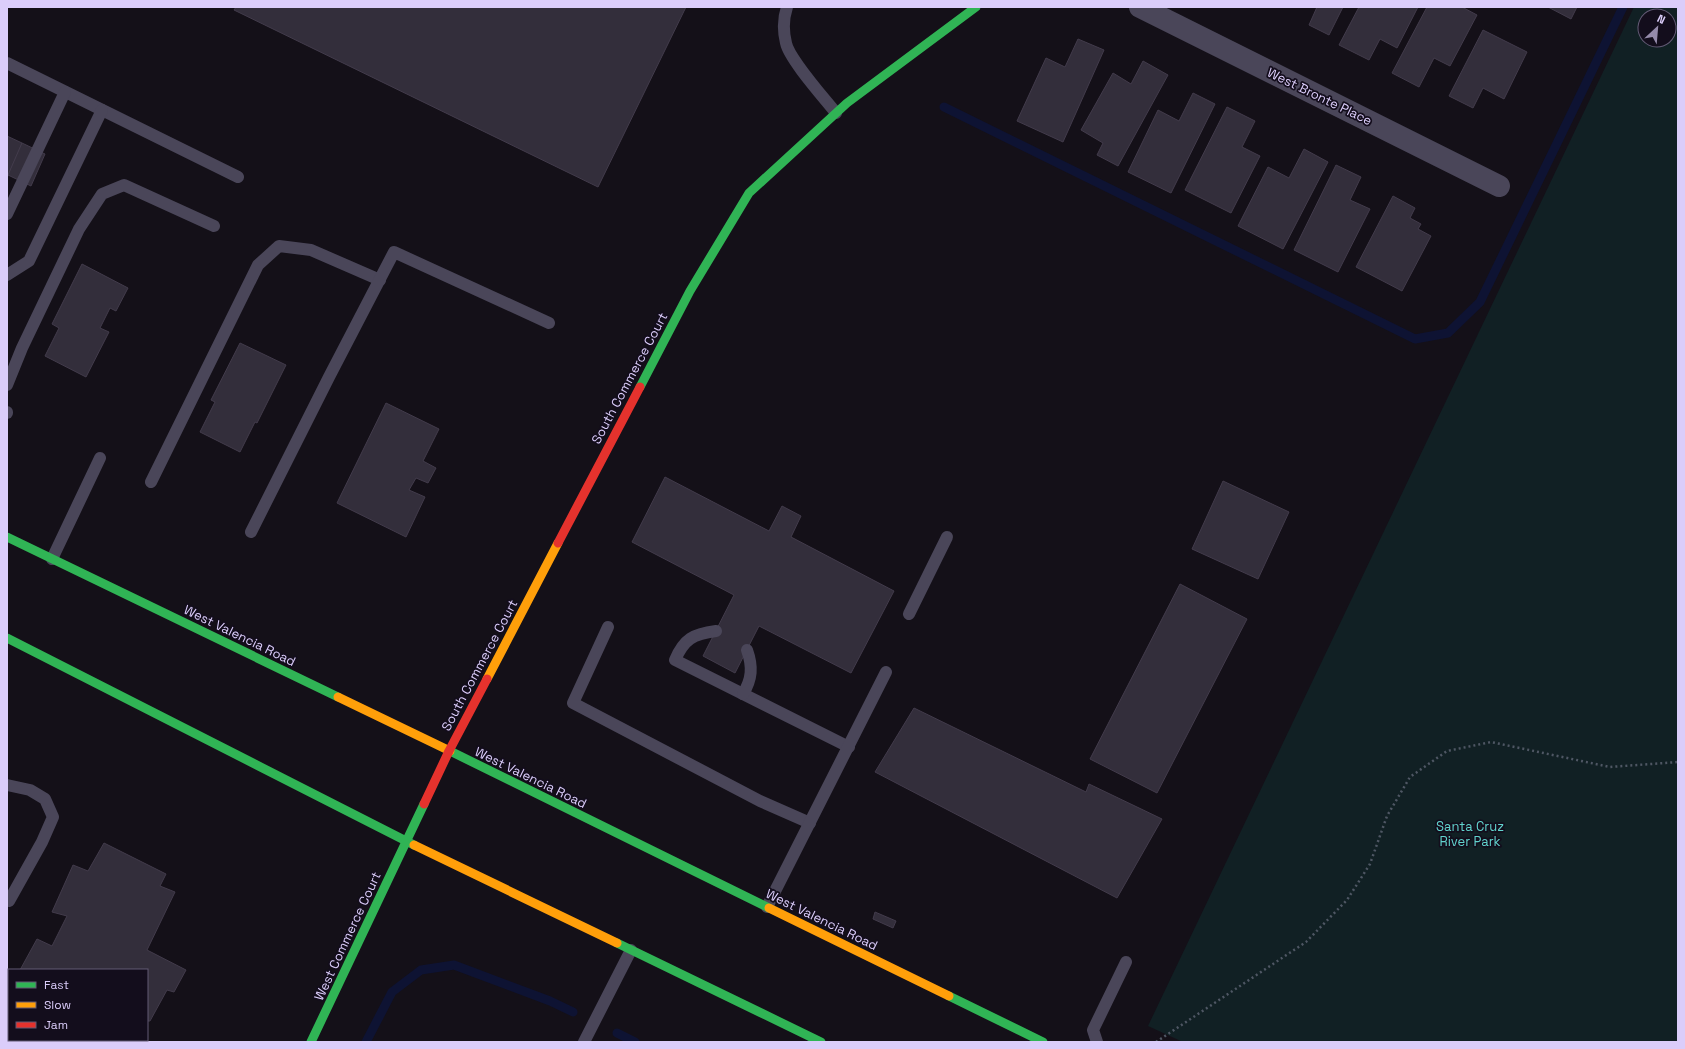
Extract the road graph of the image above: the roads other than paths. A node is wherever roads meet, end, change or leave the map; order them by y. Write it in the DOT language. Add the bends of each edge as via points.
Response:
graph roads {
  1 [pos="787,7"];
  2 [pos="976,7"];
  3 [pos="1140,7"];
  4 [pos="7,63"];
  5 [pos="65,92"];
  6 [pos="102,110"];
  7 [pos="836,113"];
  8 [pos="238,177"];
  9 [pos="1499,186"];
  10 [pos="7,214"];
  11 [pos="214,226"];
  12 [pos="7,275"];
  13 [pos="380,280"];
  14 [pos="549,323"];
  15 [pos="7,385"];
  16 [pos="100,458"];
  17 [pos="151,482"];
  18 [pos="251,532"];
  19 [pos="7,537"];
  20 [pos="947,538"];
  21 [pos="52,559"];
  22 [pos="909,614"];
  23 [pos="608,627"];
  24 [pos="716,631"];
  25 [pos="7,638"];
  26 [pos="747,650"];
  27 [pos="886,672"];
  28 [pos="743,694"];
  29 [pos="849,747"];
  30 [pos="449,751"];
  31 [pos="8,786"];
  32 [pos="810,823"];
  33 [pos="406,841"];
  34 [pos="9,901"];
  35 [pos="767,907"];
  36 [pos="631,950"];
  37 [pos="1126,962"];
  38 [pos="311,1042"];
  39 [pos="584,1042"];
  40 [pos="821,1042"];
  41 [pos="1043,1042"];
  42 [pos="1097,1042"];
  1 -- 7 [label="lane" via="784,18 786,45"];
  2 -- 7 [label="main road, South Commerce Court"];
  3 -- 9 [label="street, West Bronte Place"];
  4 -- 5 [label="lane"];
  5 -- 6 [label="lane"];
  5 -- 10 [label="lane"];
  6 -- 8 [label="lane"];
  6 -- 12 [label="lane" via="29,261"];
  7 -- 30 [label="main road, South Commerce Court" via="749,193 690,291"];
  11 -- 15 [label="lane" via="124,185 102,194 79,229"];
  13 -- 14 [label="lane" via="394,252"];
  13 -- 17 [label="lane" via="311,250 279,246 258,265"];
  13 -- 18 [label="lane"];
  16 -- 21 [label="lane"];
  19 -- 21 [label="main road, West Valencia Road"];
  20 -- 22 [label="lane"];
  21 -- 30 [label="main road, West Valencia Road"];
  23 -- 32 [label="lane" via="573,702 760,801"];
  24 -- 28 [label="lane" via="699,633 688,640 675,660"];
  25 -- 33 [label="main road"];
  26 -- 28 [label="lane" via="752,671 750,684"];
  27 -- 29 [label="lane"];
  28 -- 29 [label="lane"];
  29 -- 32 [label="lane"];
  30 -- 33 [label="main road, South Commerce Court"];
  30 -- 35 [label="main road, West Valencia Road"];
  31 -- 34 [label="lane" via="30,790 45,799 53,817"];
  32 -- 35 [label="lane"];
  33 -- 36 [label="main road"];
  33 -- 38 [label="main road, West Commerce Court"];
  35 -- 41 [label="main road, West Valencia Road"];
  36 -- 39 [label="lane"];
  36 -- 40 [label="main road"];
  37 -- 42 [label="lane" via="1093,1030"];
}
